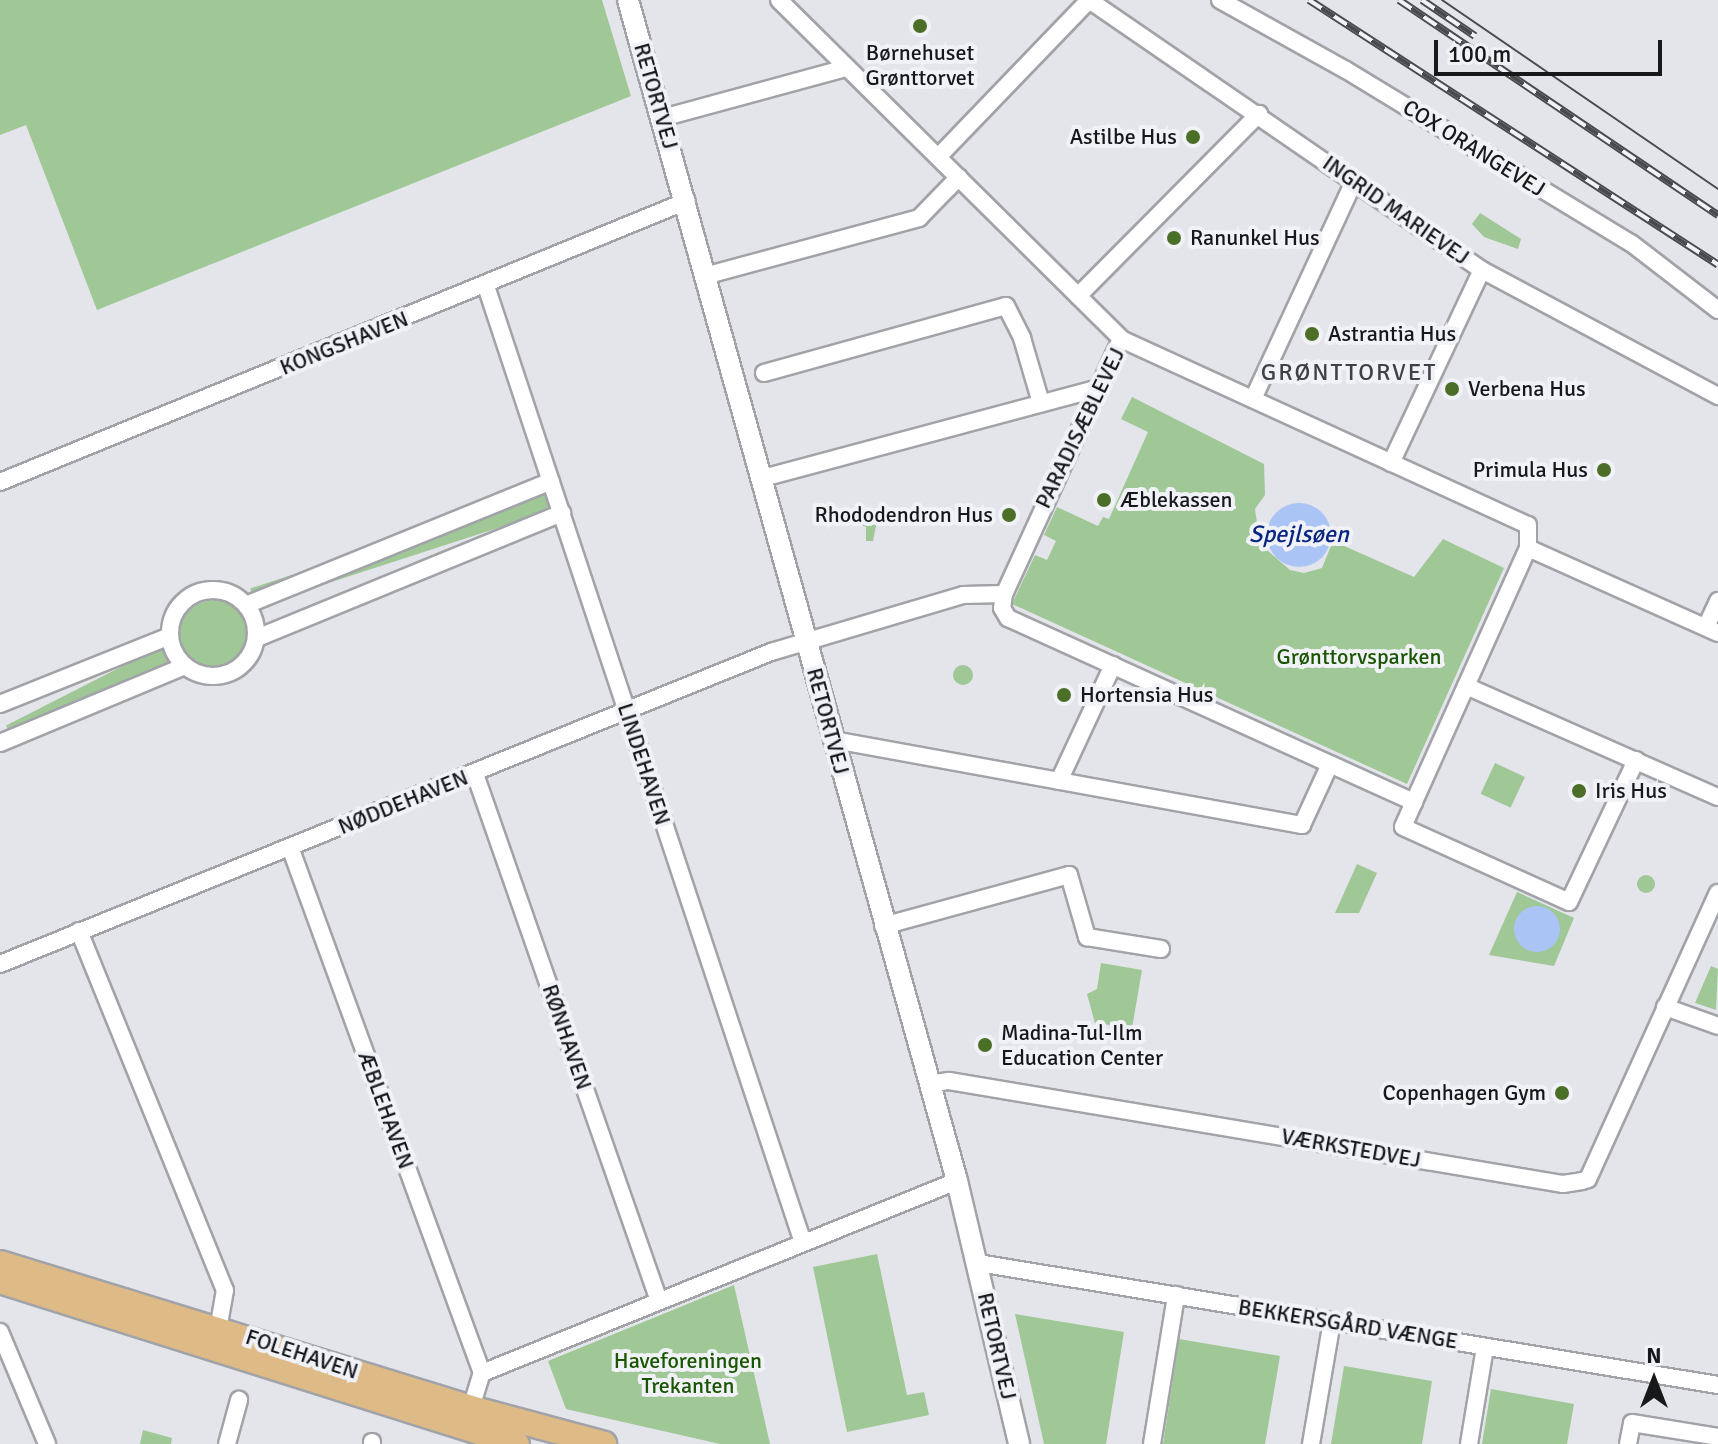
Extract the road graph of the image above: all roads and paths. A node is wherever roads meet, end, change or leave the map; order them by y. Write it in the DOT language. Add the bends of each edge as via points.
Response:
graph roads {
  1 [pos="628,0"];
  2 [pos="779,0"];
  3 [pos="1089,0"];
  4 [pos="1220,0"];
  5 [pos="846,68"];
  6 [pos="1259,114"];
  7 [pos="662,118"];
  8 [pos="939,156"];
  9 [pos="959,177"];
  10 [pos="1354,181"];
  11 [pos="687,201"];
  12 [pos="1482,270"];
  13 [pos="708,275"];
  14 [pos="486,286"];
  15 [pos="1078,296"];
  16 [pos="1718,310"];
  17 [pos="1121,339"];
  18 [pos="764,373"];
  19 [pos="1099,388"];
  20 [pos="1718,396"];
  21 [pos="1253,399"];
  22 [pos="1041,403"];
  23 [pos="1391,463"];
  24 [pos="763,478"];
  25 [pos="551,481"];
  26 [pos="0,482"];
  27 [pos="562,513"];
  28 [pos="1528,548"];
  29 [pos="1004,594"];
  30 [pos="1718,601"];
  31 [pos="246,605"];
  32 [pos="1712,630"];
  33 [pos="170,636"];
  34 [pos="257,638"];
  35 [pos="807,641"];
  36 [pos="1113,665"];
  37 [pos="185,666"];
  38 [pos="1466,686"];
  39 [pos="0,704"];
  40 [pos="627,711"];
  41 [pos="834,740"];
  42 [pos="0,743"];
  43 [pos="1636,760"];
  44 [pos="1330,764"];
  45 [pos="475,774"];
  46 [pos="1059,781"];
  47 [pos="1718,797"];
  48 [pos="1414,802"];
  49 [pos="290,847"];
  50 [pos="1718,893"];
  51 [pos="883,926"];
  52 [pos="79,931"];
  53 [pos="1161,949"];
  54 [pos="0,964"];
  55 [pos="1665,1007"];
  56 [pos="1718,1026"];
  57 [pos="929,1084"];
  58 [pos="957,1181"];
  59 [pos="803,1243"];
  60 [pos="0,1263"];
  61 [pos="978,1263"];
  62 [pos="0,1281"];
  63 [pos="1176,1295"];
  64 [pos="659,1301"];
  65 [pos="1332,1321"];
  66 [pos="218,1328"];
  67 [pos="0,1332"];
  68 [pos="1485,1347"];
  69 [pos="482,1373"];
  70 [pos="1718,1385"];
  71 [pos="239,1400"];
  72 [pos="471,1408"];
  73 [pos="1718,1437"];
  74 [pos="47,1444"];
  75 [pos="227,1444"];
  76 [pos="517,1444"];
  77 [pos="604,1444"];
  78 [pos="1019,1444"];
  79 [pos="1152,1444"];
  80 [pos="1311,1444"];
  81 [pos="1469,1444"];
  82 [pos="1628,1444"];
  1 -- 7 [label="street, RETORTVEJ"];
  2 -- 5 [label="street"];
  3 -- 6 [label="street, INGRID MARIEVEJ"];
  3 -- 8 [label="street"];
  4 -- 16 [label="street, COX ORANGEVEJ" via="1631,243"];
  5 -- 7 [label="street"];
  5 -- 8 [label="street"];
  6 -- 10 [label="street, INGRID MARIEVEJ"];
  6 -- 15 [label="street"];
  7 -- 11 [label="street, RETORTVEJ"];
  8 -- 9 [label="street"];
  9 -- 13 [label="street" via="919,218"];
  9 -- 15 [label="street"];
  10 -- 12 [label="street, INGRID MARIEVEJ"];
  10 -- 21 [label="street"];
  11 -- 13 [label="street, RETORTVEJ"];
  11 -- 14 [label="street, KONGSHAVEN"];
  12 -- 20 [label="street, INGRID MARIEVEJ"];
  12 -- 23 [label="street"];
  13 -- 24 [label="street, RETORTVEJ"];
  14 -- 25 [label="street, LINDEHAVEN"];
  14 -- 26 [label="street, KONGSHAVEN"];
  15 -- 17 [label="street"];
  17 -- 19 [label="street, PARADISÆBLEVEJ"];
  17 -- 21 [label="street, PARADISÆBLEVEJ"];
  18 -- 22 [label="street" via="1006,306 1022,338"];
  19 -- 22 [label="street"];
  19 -- 29 [label="street, PARADISÆBLEVEJ"];
  21 -- 23 [label="street, PARADISÆBLEVEJ"];
  22 -- 24 [label="street"];
  23 -- 28 [label="street, PARADISÆBLEVEJ" via="1528,525"];
  24 -- 35 [label="street, RETORTVEJ"];
  25 -- 27 [label="street, LINDEHAVEN"];
  25 -- 31 [label="street"];
  27 -- 34 [label="street"];
  27 -- 40 [label="street, LINDEHAVEN"];
  28 -- 32 [label="street"];
  28 -- 38 [label="street"];
  29 -- 35 [label="street, NØDDEHAVEN" via="963,595"];
  29 -- 36 [label="street" via="1002,608 1008,618"];
  30 -- 32 [label="street"];
  31 -- 33 [label="street" via="224,591 198,592 176,610"];
  31 -- 34 [label="street"];
  33 -- 37 [label="street"];
  33 -- 39 [label="street"];
  34 -- 37 [label="street" via="247,661 227,675 198,674"];
  35 -- 40 [label="street, NØDDEHAVEN"];
  35 -- 41 [label="street, RETORTVEJ"];
  36 -- 44 [label="street"];
  36 -- 46 [label="street"];
  37 -- 42 [label="street"];
  38 -- 43 [label="street"];
  38 -- 48 [label="street"];
  40 -- 45 [label="street, NØDDEHAVEN"];
  40 -- 59 [label="street, LINDEHAVEN"];
  41 -- 46 [label="street"];
  41 -- 51 [label="street, RETORTVEJ"];
  43 -- 47 [label="street"];
  43 -- 48 [label="street" via="1569,902 1403,827"];
  44 -- 46 [label="street" via="1302,825"];
  44 -- 48 [label="street"];
  45 -- 49 [label="street, NØDDEHAVEN"];
  45 -- 64 [label="street, RØNHAVEN"];
  49 -- 52 [label="street, NØDDEHAVEN"];
  49 -- 69 [label="street, ÆBLEHAVEN"];
  50 -- 55 [label="street, VÆRKSTEDVEJ"];
  51 -- 53 [label="street" via="1069,875 1087,937"];
  51 -- 57 [label="street, RETORTVEJ"];
  52 -- 54 [label="street, NØDDEHAVEN"];
  52 -- 66 [label="street" via="225,1290"];
  55 -- 56 [label="street"];
  55 -- 57 [label="street, VÆRKSTEDVEJ" via="1588,1179 1563,1184 949,1081"];
  57 -- 58 [label="street, RETORTVEJ"];
  58 -- 59 [label="street"];
  58 -- 61 [label="street, RETORTVEJ"];
  59 -- 64 [label="street"];
  60 -- 66 [label="main road, FOLEHAVEN"];
  61 -- 63 [label="street, BEKKERSGÅRD VÆNGE"];
  61 -- 78 [label="street, RETORTVEJ"];
  62 -- 76 [label="main road, FOLEHAVEN"];
  63 -- 65 [label="street, BEKKERSGÅRD VÆNGE"];
  63 -- 79 [label="street"];
  64 -- 69 [label="street"];
  65 -- 68 [label="street, BEKKERSGÅRD VÆNGE"];
  65 -- 80 [label="street"];
  66 -- 72 [label="main road, FOLEHAVEN"];
  67 -- 74 [label="street"];
  68 -- 70 [label="street, BEKKERSGÅRD VÆNGE"];
  68 -- 81 [label="street"];
  69 -- 72 [label="street"];
  71 -- 75 [label="street"];
  72 -- 77 [label="main road, FOLEHAVEN"];
  73 -- 82 [label="street" via="1632,1423"];
}
